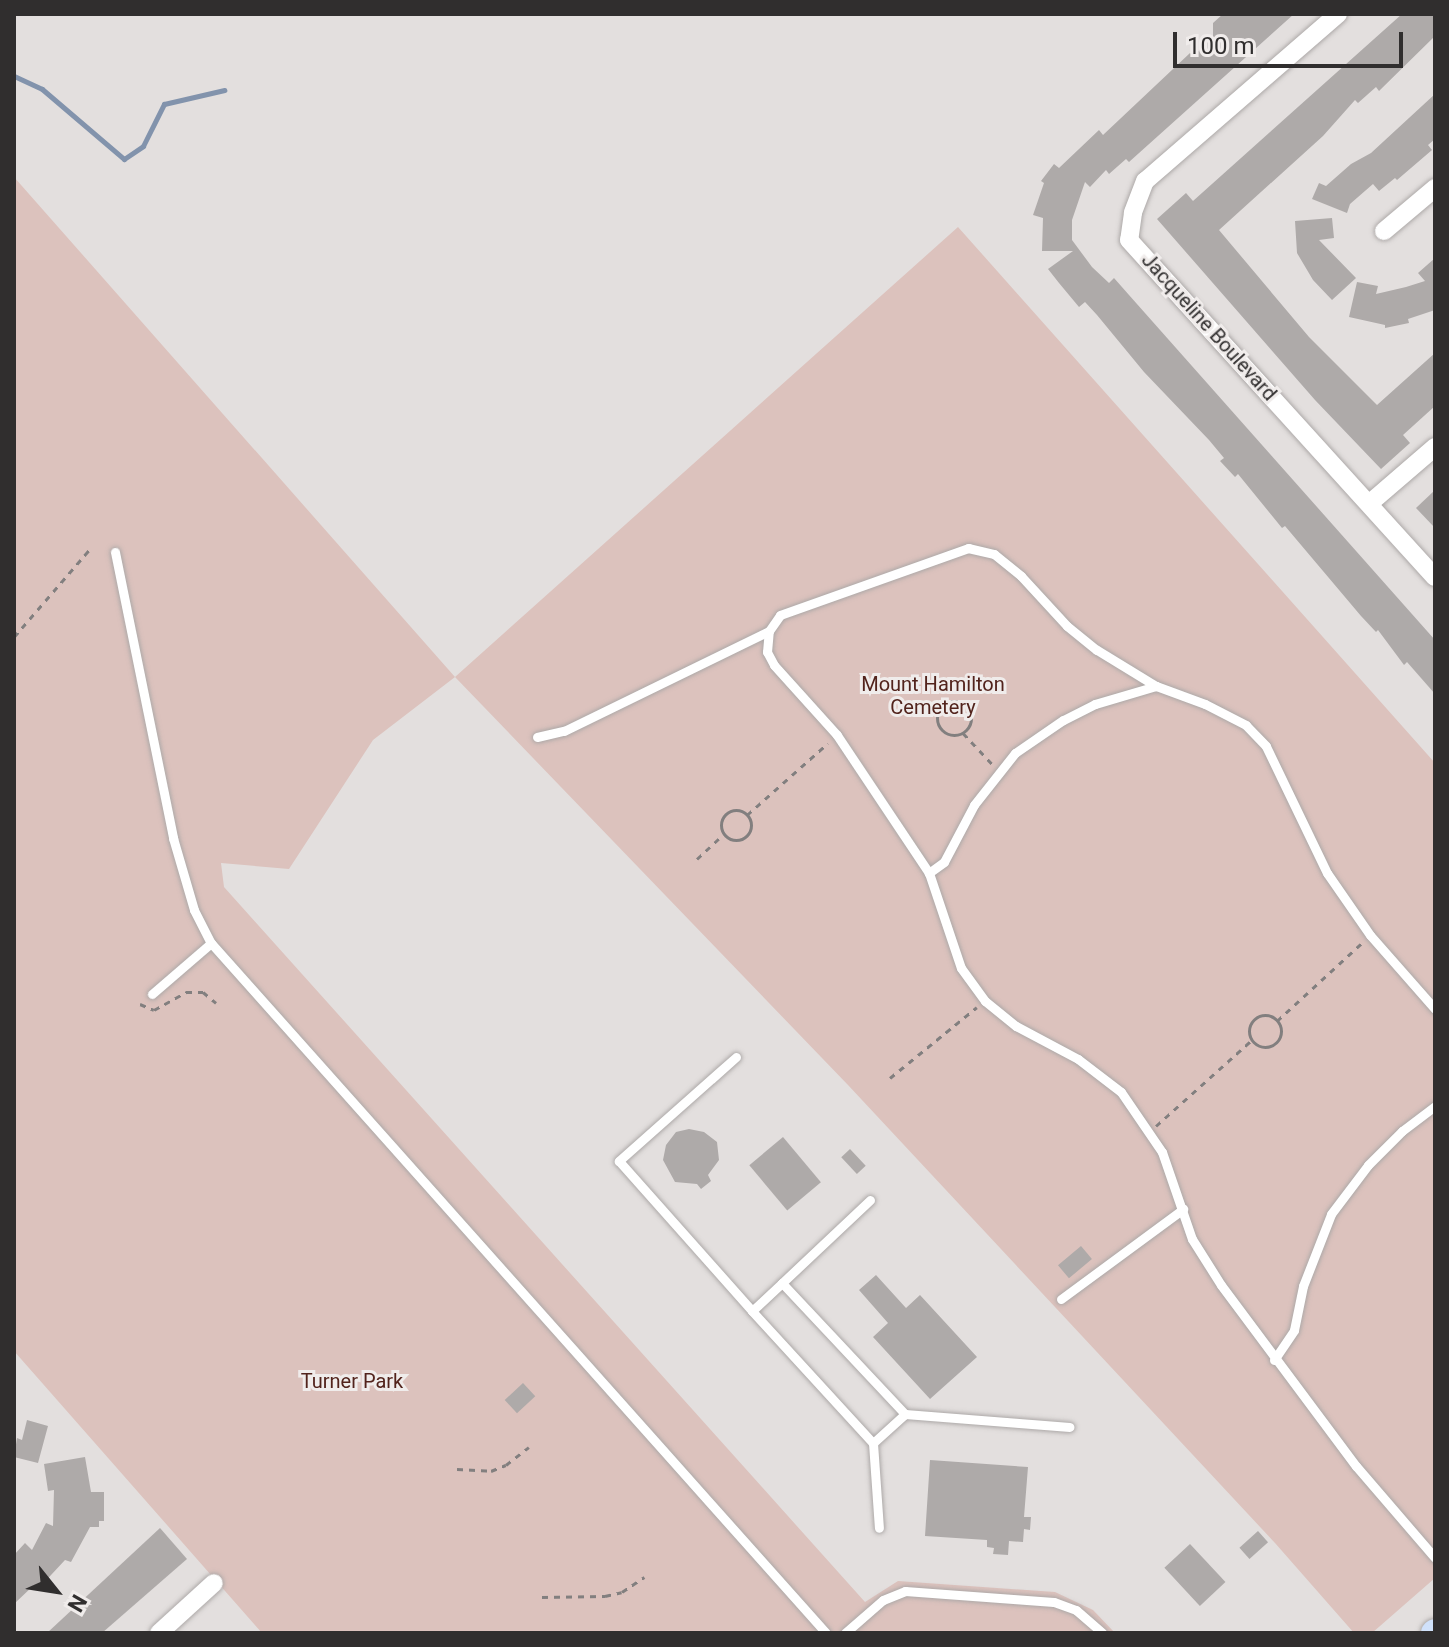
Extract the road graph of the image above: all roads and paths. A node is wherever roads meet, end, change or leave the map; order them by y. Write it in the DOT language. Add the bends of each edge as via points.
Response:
graph roads {
  1 [pos="1338,14"];
  2 [pos="1435,188"];
  3 [pos="1384,231"];
  4 [pos="1435,447"];
  5 [pos="1370,503"];
  6 [pos="90,549"];
  7 [pos="115,552"];
  8 [pos="1435,577"];
  9 [pos="769,631"];
  10 [pos="14,637"];
  11 [pos="1156,686"];
  12 [pos="963,733"];
  13 [pos="837,735"];
  14 [pos="537,737"];
  15 [pos="999,771"];
  16 [pos="747,815"];
  17 [pos="724,834"];
  18 [pos="697,859"];
  19 [pos="929,873"];
  20 [pos="1370,935"];
  21 [pos="211,943"];
  22 [pos="152,994"];
  23 [pos="985,1001"];
  24 [pos="216,1003"];
  25 [pos="140,1004"];
  26 [pos="1435,1009"];
  27 [pos="1277,1021"];
  28 [pos="1252,1040"];
  29 [pos="736,1057"];
  30 [pos="890,1078"];
  31 [pos="1435,1106"];
  32 [pos="1150,1131"];
  33 [pos="870,1200"];
  34 [pos="1183,1209"];
  35 [pos="782,1283"];
  36 [pos="1061,1299"];
  37 [pos="752,1311"];
  38 [pos="1274,1360"];
  39 [pos="905,1414"];
  40 [pos="1069,1427"];
  41 [pos="873,1443"];
  42 [pos="529,1447"];
  43 [pos="457,1469"];
  44 [pos="879,1528"];
  45 [pos="1435,1558"];
  46 [pos="644,1577"];
  47 [pos="214,1583"];
  48 [pos="542,1597"];
  49 [pos="159,1633"];
  50 [pos="826,1633"];
  51 [pos="845,1633"];
  52 [pos="1102,1633"];
  1 -- 5 [label="street, Jacqueline Boulevard" via="1145,181 1129,240"];
  2 -- 3 [label="street"];
  4 -- 5 [label="street"];
  5 -- 8 [label="street, Jacqueline Boulevard"];
  6 -- 10 [label="path"];
  7 -- 21 [label="lane" via="173,838 194,910"];
  9 -- 11 [label="lane" via="780,615 968,548 994,554 1087,642"];
  9 -- 13 [label="lane" via="767,652 774,665"];
  9 -- 14 [label="lane" via="564,731"];
  11 -- 15 [label="lane" via="1095,704 1063,720 1015,753"];
  11 -- 20 [label="lane" via="1246,725 1266,746 1327,873"];
  12 -- 12 [label="path" via="972,720 970,709 957,700 946,702 937,717 941,729 951,735"];
  12 -- 15 [label="path"];
  13 -- 16 [label="path"];
  13 -- 19 [label="lane"];
  15 -- 19 [label="lane" via="944,862"];
  16 -- 17 [label="path" via="728,812 721,825"];
  16 -- 17 [label="path" via="751,823 746,836 737,840"];
  17 -- 18 [label="path"];
  19 -- 23 [label="lane" via="961,968"];
  20 -- 26 [label="lane"];
  20 -- 27 [label="path"];
  21 -- 22 [label="lane"];
  21 -- 50 [label="lane"];
  23 -- 30 [label="path"];
  23 -- 32 [label="lane" via="1121,1092"];
  24 -- 25 [label="path" via="203,992 186,992 154,1010"];
  27 -- 28 [label="path" via="1268,1015 1253,1020"];
  27 -- 28 [label="path" via="1281,1030 1275,1043 1260,1046"];
  28 -- 32 [label="path"];
  29 -- 37 [label="lane" via="619,1161"];
  31 -- 38 [label="lane" via="1368,1165 1331,1214 1303,1286 1294,1330"];
  32 -- 34 [label="lane"];
  33 -- 35 [label="lane"];
  34 -- 36 [label="lane"];
  34 -- 38 [label="lane" via="1192,1239"];
  35 -- 37 [label="lane"];
  35 -- 39 [label="lane"];
  37 -- 41 [label="lane"];
  38 -- 45 [label="lane"];
  39 -- 40 [label="lane"];
  39 -- 41 [label="lane"];
  41 -- 44 [label="lane"];
  42 -- 43 [label="path" via="491,1471"];
  46 -- 48 [label="path" via="605,1596"];
  47 -- 49 [label="street"];
  51 -- 52 [label="lane" via="883,1600 905,1591 1054,1602 1076,1610"];
}
